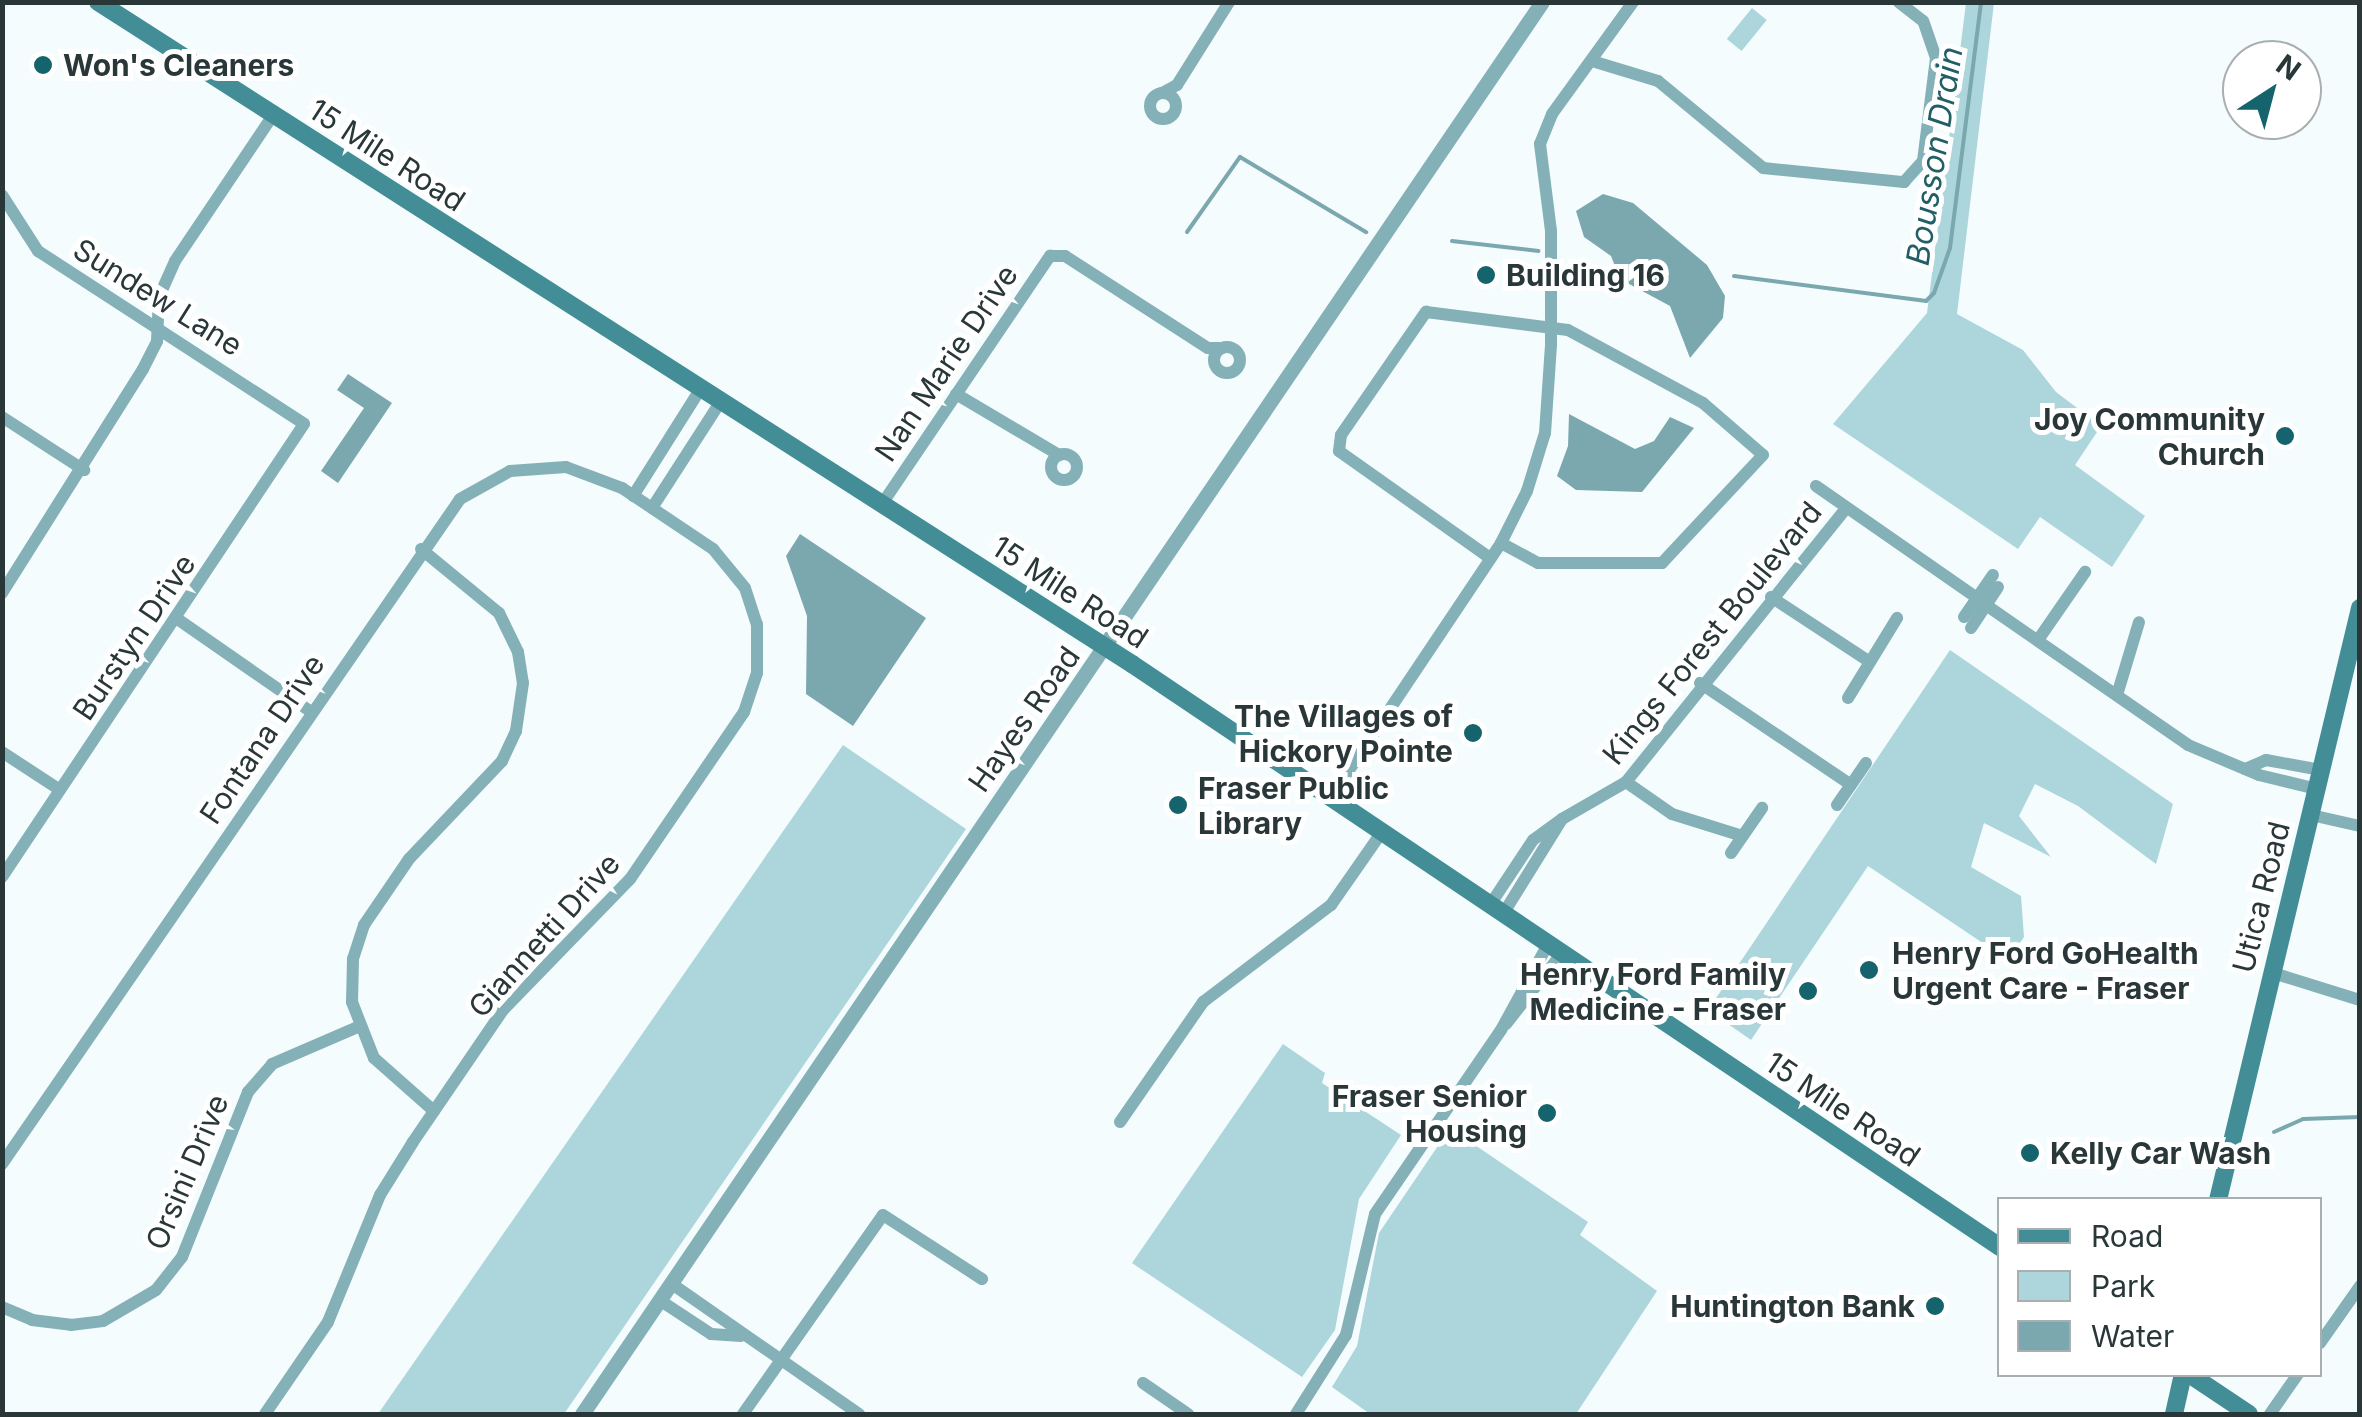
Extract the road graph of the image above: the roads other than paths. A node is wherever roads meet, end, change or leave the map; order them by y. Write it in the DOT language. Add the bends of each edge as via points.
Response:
graph roads {
  1 [pos="98,2"];
  2 [pos="1229,2"];
  3 [pos="1542,2"];
  4 [pos="1633,2"];
  5 [pos="1899,2"];
  6 [pos="1592,61"];
  7 [pos="1176,85"];
  8 [pos="1162,92"];
  9 [pos="1176,101"];
  10 [pos="272,114"];
  11 [pos="2,195"];
  12 [pos="157,324"];
  13 [pos="1548,326"];
  14 [pos="1215,348"];
  15 [pos="701,388"];
  16 [pos="956,394"];
  17 [pos="721,401"];
  18 [pos="2,416"];
  19 [pos="304,424"];
  20 [pos="1052,458"];
  21 [pos="84,470"];
  22 [pos="1816,486"];
  23 [pos="633,496"];
  24 [pos="882,504"];
  25 [pos="652,508"];
  26 [pos="1846,508"];
  27 [pos="1500,543"];
  28 [pos="421,549"];
  29 [pos="1490,558"];
  30 [pos="2085,572"];
  31 [pos="1996,581"];
  32 [pos="2,593"];
  33 [pos="1771,596"];
  34 [pos="1982,601"];
  35 [pos="2360,608"];
  36 [pos="176,618"];
  37 [pos="1897,618"];
  38 [pos="1967,622"];
  39 [pos="2139,622"];
  40 [pos="2356,633"];
  41 [pos="2038,640"];
  42 [pos="1106,648"];
  43 [pos="1870,662"];
  44 [pos="1700,682"];
  45 [pos="2117,695"];
  46 [pos="1848,698"];
  47 [pos="311,712"];
  48 [pos="2,752"];
  49 [pos="1866,763"];
  50 [pos="2244,769"];
  51 [pos="2322,770"];
  52 [pos="1626,782"];
  53 [pos="1851,785"];
  54 [pos="60,790"];
  55 [pos="2317,790"];
  56 [pos="1331,798"];
  57 [pos="1838,804"];
  58 [pos="1762,808"];
  59 [pos="2311,815"];
  60 [pos="2360,826"];
  61 [pos="1382,832"];
  62 [pos="1742,836"];
  63 [pos="1731,853"];
  64 [pos="2,877"];
  65 [pos="1496,910"];
  66 [pos="1555,949"];
  67 [pos="2270,972"];
  68 [pos="2360,1000"];
  69 [pos="358,1028"];
  70 [pos="434,1112"];
  71 [pos="1120,1122"];
  72 [pos="3,1163"];
  73 [pos="2219,1197"];
  74 [pos="1997,1245"];
  75 [pos="982,1279"];
  76 [pos="672,1284"];
  77 [pos="2360,1286"];
  78 [pos="661,1301"];
  79 [pos="2,1307"];
  80 [pos="741,1336"];
  81 [pos="2322,1340"];
  82 [pos="780,1362"];
  83 [pos="2185,1377"];
  84 [pos="2191,1377"];
  85 [pos="2296,1377"];
  86 [pos="1143,1383"];
  87 [pos="265,1414"];
  88 [pos="582,1414"];
  89 [pos="743,1414"];
  90 [pos="859,1414"];
  91 [pos="1188,1414"];
  92 [pos="1296,1414"];
  93 [pos="2174,1414"];
  94 [pos="2249,1414"];
  95 [pos="2270,1414"];
  1 -- 10 [label="main road, 15 Mile Road"];
  2 -- 7 [label="street"];
  3 -- 42 [label="street, Hayes Road"];
  4 -- 6 [label="street"];
  5 -- 6 [label="street" via="1922,21 1936,58 1923,161 1904,182 1763,168 1658,81"];
  6 -- 13 [label="street" via="1552,114 1540,144 1551,231"];
  7 -- 8 [label="street"];
  7 -- 9 [label="street"];
  8 -- 9 [label="street"];
  8 -- 9 [label="street" via="1150,103 1158,117 1174,114"];
  10 -- 12 [label="street" via="175,260 159,297"];
  10 -- 15 [label="main road, 15 Mile Road"];
  11 -- 12 [label="street, Sundew Lane" via="38,252"];
  12 -- 19 [label="street, Sundew Lane"];
  12 -- 21 [label="street" via="142,369"];
  13 -- 27 [label="street" via="1545,432 1527,490"];
  13 -- 27 [label="street" via="1704,403 1763,455 1662,563 1538,563"];
  13 -- 29 [label="street" via="1426,312 1338,441 1346,460"];
  14 -- 14 [label="street" via="1214,362 1226,372 1240,364 1238,352"];
  14 -- 16 [label="street, Nan Marie Drive" via="1056,254"];
  15 -- 17 [label="main road, 15 Mile Road"];
  15 -- 23 [label="street"];
  16 -- 20 [label="street"];
  16 -- 24 [label="street, Nan Marie Drive"];
  17 -- 24 [label="main road, 15 Mile Road"];
  17 -- 25 [label="street"];
  18 -- 21 [label="street"];
  19 -- 36 [label="street, Burstyn Drive"];
  21 -- 32 [label="street"];
  22 -- 26 [label="street"];
  23 -- 25 [label="street, Fontana Drive"];
  23 -- 28 [label="street, Fontana Drive" via="566,467 510,471 460,500"];
  24 -- 42 [label="main road, 15 Mile Road"];
  25 -- 70 [label="street, Giannetti Drive" via="713,549 745,588 760,649 744,712 630,879 510,1001"];
  26 -- 33 [label="street, Kings Forest Boulevard"];
  26 -- 34 [label="street"];
  27 -- 29 [label="street"];
  28 -- 47 [label="street, Fontana Drive"];
  28 -- 69 [label="street" via="499,612 518,652 522,711 502,761 420,844 364,926 351,979"];
  29 -- 56 [label="street"];
  30 -- 41 [label="street"];
  31 -- 34 [label="street"];
  33 -- 43 [label="street"];
  33 -- 44 [label="street, Kings Forest Boulevard"];
  34 -- 38 [label="street"];
  34 -- 41 [label="street"];
  35 -- 40 [label="main road, Utica Road"];
  36 -- 47 [label="street"];
  36 -- 54 [label="street, Burstyn Drive"];
  37 -- 43 [label="street"];
  39 -- 45 [label="street"];
  40 -- 51 [label="main road, Utica Road"];
  41 -- 45 [label="street"];
  42 -- 56 [label="main road, 15 Mile Road"];
  42 -- 76 [label="street, Hayes Road"];
  43 -- 46 [label="street"];
  44 -- 52 [label="street, Kings Forest Boulevard"];
  44 -- 53 [label="street"];
  45 -- 50 [label="street" via="2188,745"];
  47 -- 72 [label="street, Fontana Drive"];
  48 -- 54 [label="street"];
  49 -- 53 [label="street"];
  50 -- 51 [label="street" via="2266,760"];
  50 -- 55 [label="street"];
  51 -- 55 [label="main road, Utica Road"];
  52 -- 62 [label="street" via="1672,814"];
  52 -- 65 [label="street, Kings Forest Boulevard" via="1533,840"];
  53 -- 57 [label="street"];
  54 -- 64 [label="street, Burstyn Drive"];
  55 -- 59 [label="main road, Utica Road"];
  56 -- 61 [label="main road, 15 Mile Road"];
  58 -- 62 [label="street"];
  59 -- 60 [label="street"];
  59 -- 67 [label="main road, Utica Road"];
  61 -- 65 [label="main road, 15 Mile Road"];
  61 -- 71 [label="street" via="1331,905 1203,1002"];
  62 -- 63 [label="street"];
  65 -- 66 [label="main road, 15 Mile Road"];
  66 -- 74 [label="main road, 15 Mile Road"];
  66 -- 92 [label="street" via="1375,1214 1346,1334"];
  67 -- 68 [label="street"];
  67 -- 73 [label="main road, Utica Road"];
  69 -- 70 [label="street" via="390,1078"];
  69 -- 79 [label="street, Orsini Drive" via="272,1064 248,1092 187,1246 156,1290 102,1321 71,1325 32,1320"];
  70 -- 87 [label="street, Giannetti Drive" via="380,1195 328,1322"];
  75 -- 82 [label="street" via="884,1215"];
  76 -- 78 [label="street, Hayes Road"];
  76 -- 80 [label="street"];
  77 -- 81 [label="street"];
  78 -- 80 [label="street" via="711,1334"];
  78 -- 88 [label="street, Hayes Road"];
  80 -- 82 [label="street"];
  82 -- 89 [label="street"];
  82 -- 90 [label="street"];
  83 -- 93 [label="main road"];
  84 -- 94 [label="main road"];
  85 -- 95 [label="street"];
  86 -- 91 [label="street"];
}
